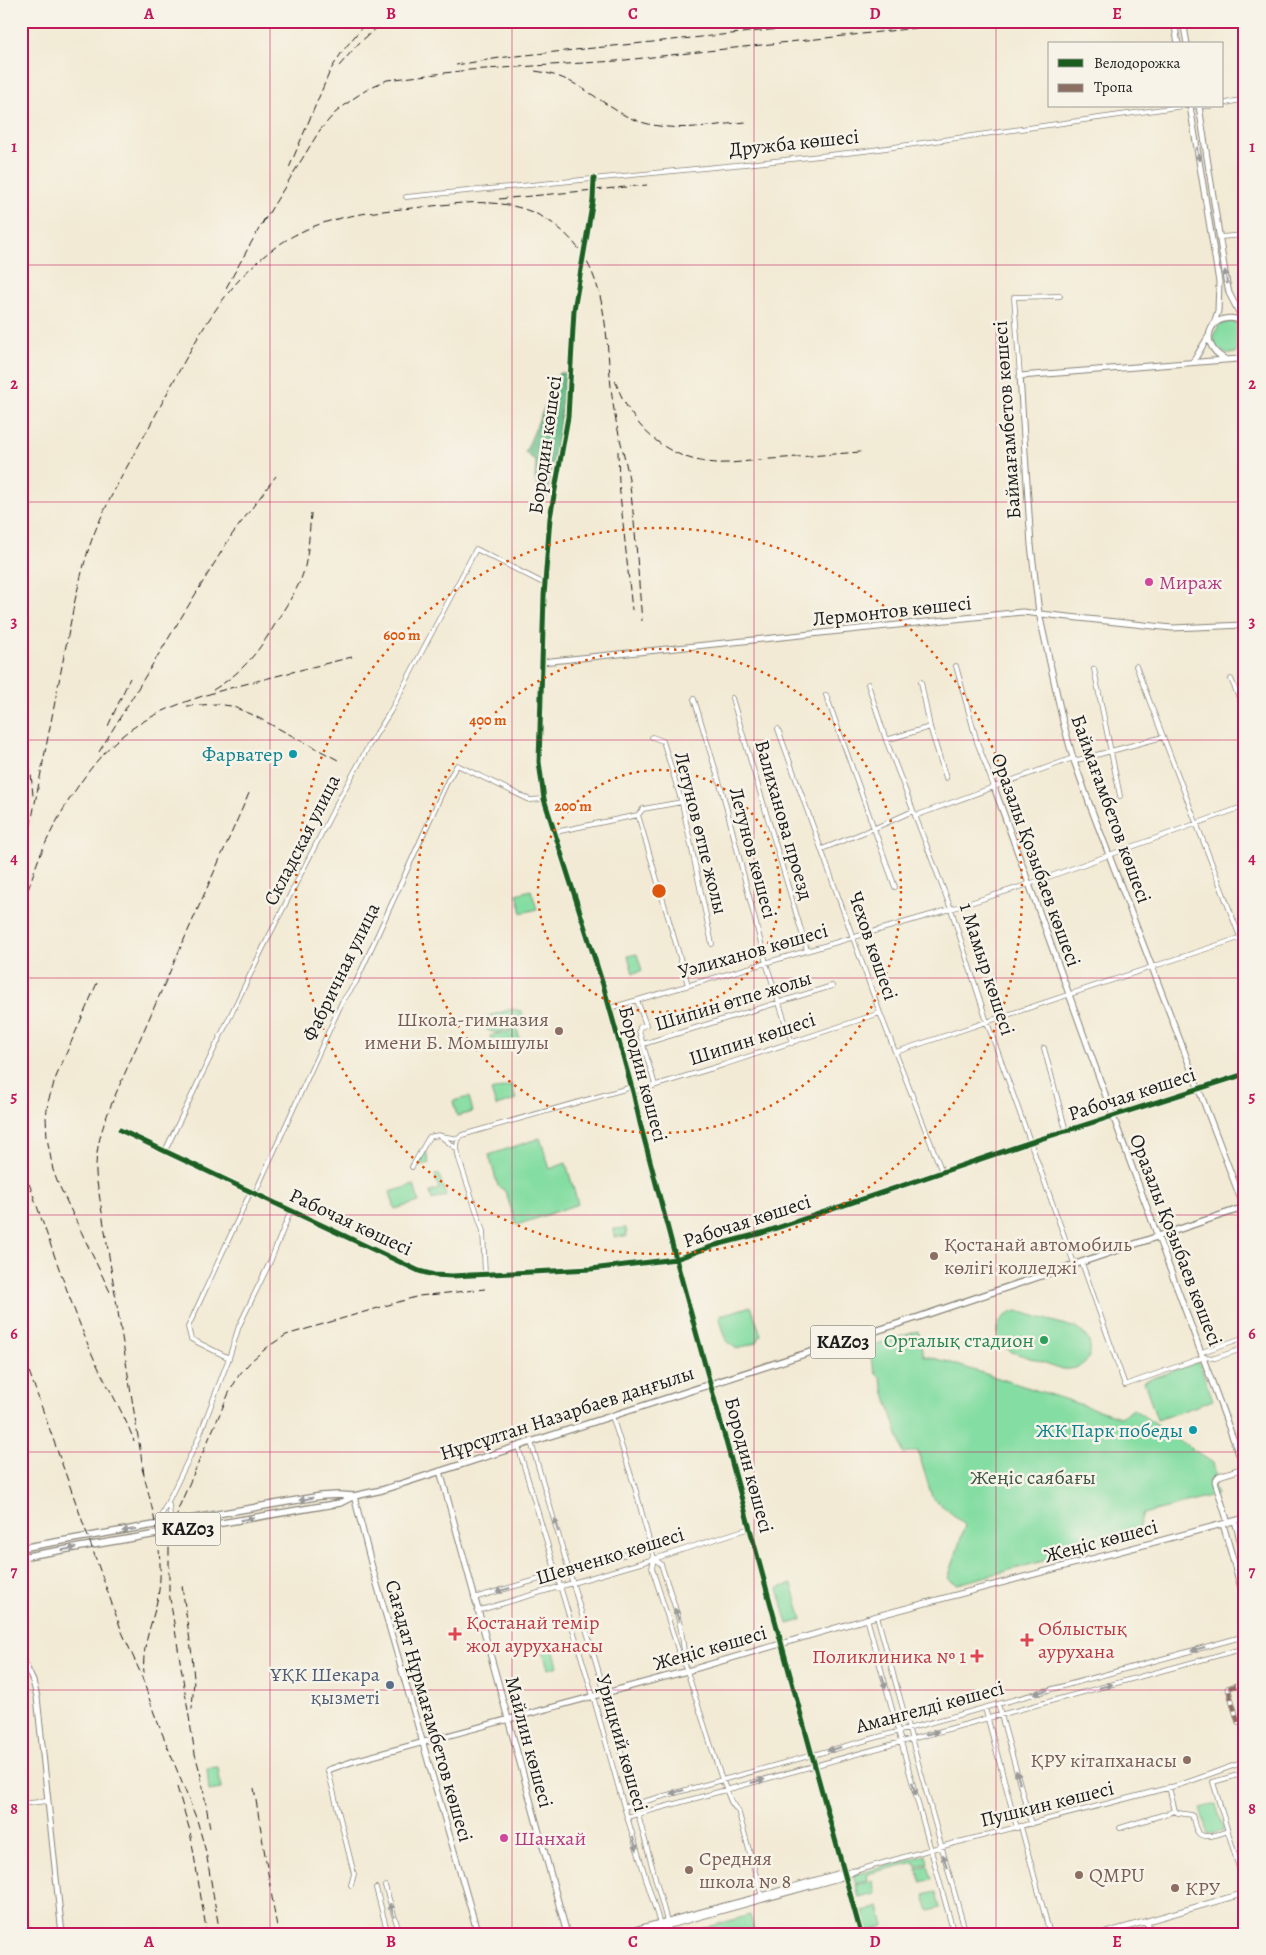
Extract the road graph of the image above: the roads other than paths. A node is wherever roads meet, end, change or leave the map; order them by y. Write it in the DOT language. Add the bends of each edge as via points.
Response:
graph roads {
  1 [pos="1174,21"];
  2 [pos="1182,21"];
  3 [pos="1178,42"];
  4 [pos="1187,42"];
  5 [pos="1245,99"];
  6 [pos="1224,104"];
  7 [pos="1170,108"];
  8 [pos="1190,108"];
  9 [pos="1197,108"];
  10 [pos="594,178"];
  11 [pos="406,197"];
  12 [pos="1245,235"];
  13 [pos="1220,237"];
  14 [pos="1060,296"];
  15 [pos="1245,322"];
  16 [pos="1213,326"];
  17 [pos="1209,336"];
  18 [pos="1245,354"];
  19 [pos="1245,358"];
  20 [pos="1238,359"];
  21 [pos="1225,360"];
  22 [pos="1192,362"];
  23 [pos="1020,376"];
  24 [pos="545,584"];
  25 [pos="1039,613"];
  26 [pos="1245,625"];
  27 [pos="542,662"];
  28 [pos="956,666"];
  29 [pos="1136,666"];
  30 [pos="1094,669"];
  31 [pos="1231,679"];
  32 [pos="921,682"];
  33 [pos="868,684"];
  34 [pos="826,695"];
  35 [pos="732,698"];
  36 [pos="694,700"];
  37 [pos="1245,712"];
  38 [pos="930,726"];
  39 [pos="778,728"];
  40 [pos="1163,736"];
  41 [pos="652,737"];
  42 [pos="886,740"];
  43 [pos="1110,751"];
  44 [pos="1073,760"];
  45 [pos="946,778"];
  46 [pos="994,787"];
  47 [pos="1120,796"];
  48 [pos="544,799"];
  49 [pos="682,802"];
  50 [pos="1245,806"];
  51 [pos="913,811"];
  52 [pos="638,815"];
  53 [pos="915,816"];
  54 [pos="1196,824"];
  55 [pos="875,828"];
  56 [pos="555,832"];
  57 [pos="822,849"];
  58 [pos="1109,855"];
  59 [pos="1029,884"];
  60 [pos="895,887"];
  61 [pos="951,909"];
  62 [pos="1242,936"];
  63 [pos="854,938"];
  64 [pos="712,944"];
  65 [pos="807,950"];
  66 [pos="1245,950"];
  67 [pos="766,962"];
  68 [pos="1152,967"];
  69 [pos="688,985"];
  70 [pos="832,986"];
  71 [pos="1068,993"];
  72 [pos="637,1000"];
  73 [pos="779,1003"];
  74 [pos="610,1008"];
  75 [pos="880,1013"];
  76 [pos="988,1022"];
  77 [pos="792,1043"];
  78 [pos="643,1044"];
  79 [pos="1044,1048"];
  80 [pos="896,1052"];
  81 [pos="1245,1074"];
  82 [pos="655,1084"];
  83 [pos="1199,1088"];
  84 [pos="633,1089"];
  85 [pos="1113,1116"];
  86 [pos="120,1130"];
  87 [pos="1066,1131"];
  88 [pos="439,1135"];
  89 [pos="459,1139"];
  90 [pos="1031,1142"];
  91 [pos="457,1149"];
  92 [pos="166,1151"];
  93 [pos="412,1167"];
  94 [pos="942,1172"];
  95 [pos="253,1192"];
  96 [pos="1244,1208"];
  97 [pos="291,1210"];
  98 [pos="1158,1237"];
  99 [pos="676,1259"];
  100 [pos="1082,1263"];
  101 [pos="1075,1266"];
  102 [pos="485,1274"];
  103 [pos="1245,1337"];
  104 [pos="1245,1348"];
  105 [pos="1203,1354"];
  106 [pos="229,1358"];
  107 [pos="711,1384"];
  108 [pos="612,1416"];
  109 [pos="531,1442"];
  110 [pos="518,1446"];
  111 [pos="1245,1468"];
  112 [pos="440,1471"];
  113 [pos="354,1496"];
  114 [pos="169,1503"];
  115 [pos="1245,1518"];
  116 [pos="1234,1521"];
  117 [pos="174,1522"];
  118 [pos="1225,1523"];
  119 [pos="157,1524"];
  120 [pos="750,1528"];
  121 [pos="651,1547"];
  122 [pos="21,1548"];
  123 [pos="21,1558"];
  124 [pos="1245,1558"];
  125 [pos="654,1559"];
  126 [pos="570,1571"];
  127 [pos="556,1575"];
  128 [pos="573,1583"];
  129 [pos="559,1587"];
  130 [pos="474,1598"];
  131 [pos="1245,1602"];
  132 [pos="477,1611"];
  133 [pos="877,1616"];
  134 [pos="867,1618"];
  135 [pos="1245,1636"];
  136 [pos="782,1644"];
  137 [pos="1245,1648"];
  138 [pos="21,1656"];
  139 [pos="684,1663"];
  140 [pos="687,1671"];
  141 [pos="1245,1683"];
  142 [pos="605,1693"];
  143 [pos="593,1696"];
  144 [pos="998,1704"];
  145 [pos="985,1708"];
  146 [pos="1001,1715"];
  147 [pos="988,1718"];
  148 [pos="507,1720"];
  149 [pos="1238,1722"];
  150 [pos="908,1729"];
  151 [pos="898,1732"];
  152 [pos="910,1739"];
  153 [pos="901,1742"];
  154 [pos="422,1743"];
  155 [pos="812,1755"];
  156 [pos="1245,1762"];
  157 [pos="815,1765"];
  158 [pos="328,1770"];
  159 [pos="1245,1772"];
  160 [pos="722,1780"];
  161 [pos="1169,1787"];
  162 [pos="728,1789"];
  163 [pos="47,1801"];
  164 [pos="929,1803"];
  165 [pos="21,1804"];
  166 [pos="635,1804"];
  167 [pos="919,1806"];
  168 [pos="624,1807"];
  169 [pos="1175,1811"];
  170 [pos="638,1814"];
  171 [pos="627,1817"];
  172 [pos="1032,1824"];
  173 [pos="1019,1827"];
  174 [pos="1120,1828"];
  175 [pos="1228,1831"];
  176 [pos="940,1847"];
  177 [pos="932,1849"];
  178 [pos="855,1870"];
  179 [pos="844,1874"];
  180 [pos="351,1885"];
  181 [pos="385,1886"];
  182 [pos="376,1888"];
  183 [pos="1245,1888"];
  184 [pos="1245,1893"];
  185 [pos="762,1898"];
  186 [pos="958,1908"];
  187 [pos="948,1911"];
  188 [pos="1148,1922"];
  189 [pos="661,1925"];
  190 [pos="668,1927"];
  191 [pos="62,1934"];
  192 [pos="388,1934"];
  193 [pos="400,1934"];
  194 [pos="478,1934"];
  195 [pos="567,1934"];
  196 [pos="619,1934"];
  197 [pos="637,1934"];
  198 [pos="861,1934"];
  199 [pos="954,1934"];
  200 [pos="966,1934"];
  201 [pos="1050,1934"];
  202 [pos="1102,1934"];
  203 [pos="1151,1934"];
  1 -- 3 [label="street"];
  2 -- 4 [label="street"];
  5 -- 6 [label="street"];
  7 -- 10 [label="street, Дружба көшесі" via="865,151"];
  8 -- 16 [label="street, one-way" via="1219,282 1218,311"];
  9 -- 13 [label="street"];
  10 -- 11 [label="street, Дружба көшесі"];
  10 -- 24 [label="street, Бородин көшесі" via="574,310 568,417 550,518"];
  12 -- 13 [label="street"];
  15 -- 13 [label="street, one-way" via="1229,293"];
  14 -- 23 [label="street, Баймағамбетов көшесі" via="1014,297"];
  15 -- 16 [label="street" via="1234,317 1222,318"];
  16 -- 17 [label="street"];
  17 -- 21 [label="street" via="1215,354"];
  17 -- 22 [label="street"];
  18 -- 20 [label="street"];
  19 -- 20 [label="street"];
  20 -- 21 [label="street"];
  21 -- 22 [label="street"];
  22 -- 23 [label="street"];
  23 -- 25 [label="street, Баймағамбетов көшесі" via="1031,545"];
  24 -- 27 [label="street, Бородин көшесі"];
  24 -- 92 [label="street, Складская улица" via="476,549 403,689 338,802 263,948"];
  25 -- 26 [label="street, Лермонтов көшесі" via="1172,628"];
  25 -- 27 [label="street, Лермонтов көшесі" via="1003,614"];
  25 -- 44 [label="street, Баймағамбетов көшесі"];
  27 -- 48 [label="street, Бородин көшесі" via="539,762"];
  28 -- 46 [label="street, Оразалы Қозыбаев көшесі" via="977,742"];
  29 -- 40 [label="street"];
  30 -- 43 [label="street"];
  31 -- 37 [label="street"];
  32 -- 38 [label="street"];
  33 -- 42 [label="street, 1 Мамыр көшесі"];
  34 -- 55 [label="street"];
  35 -- 65 [label="street, Валиханова проезд"];
  36 -- 67 [label="street, Летунов көшесі" via="723,794"];
  38 -- 42 [label="street"];
  38 -- 45 [label="street"];
  39 -- 57 [label="street, Чехов көшесі"];
  40 -- 43 [label="street"];
  40 -- 54 [label="street"];
  41 -- 49 [label="street, Летунов өтпе жолы" via="663,741"];
  42 -- 51 [label="street, 1 Мамыр көшесі"];
  43 -- 44 [label="street"];
  43 -- 47 [label="street"];
  44 -- 46 [label="street"];
  44 -- 58 [label="street, Баймағамбетов көшесі"];
  46 -- 53 [label="street"];
  46 -- 59 [label="street, Оразалы Қозыбаев көшесі"];
  48 -- 56 [label="street, Бородин көшесі"];
  48 -- 95 [label="street, Фабричная улица" via="530,800 457,766"];
  49 -- 52 [label="street" via="643,809"];
  49 -- 64 [label="street, Летунов өтпе жолы"];
  50 -- 54 [label="street, Уәлиханов көшесі"];
  51 -- 53 [label="street, 1 Мамыр көшесі"];
  51 -- 55 [label="street"];
  52 -- 56 [label="street"];
  52 -- 69 [label="street"];
  53 -- 61 [label="street, 1 Мамыр көшесі"];
  54 -- 58 [label="street, Уәлиханов көшесі"];
  54 -- 62 [label="street"];
  55 -- 57 [label="street"];
  55 -- 60 [label="street"];
  56 -- 74 [label="street, Бородин көшесі"];
  57 -- 63 [label="street, Чехов көшесі"];
  58 -- 59 [label="street, Уәлиханов көшесі"];
  58 -- 68 [label="street, Баймағамбетов көшесі"];
  59 -- 61 [label="street, Уәлиханов көшесі"];
  59 -- 71 [label="street, Оразалы Қозыбаев көшесі"];
  61 -- 63 [label="street, Уәлиханов көшесі"];
  61 -- 76 [label="street, 1 Мамыр көшесі"];
  62 -- 66 [label="street"];
  62 -- 68 [label="street"];
  63 -- 65 [label="street, Уәлиханов көшесі"];
  63 -- 75 [label="street, Чехов көшесі"];
  65 -- 67 [label="street, Уәлиханов көшесі"];
  67 -- 69 [label="street, Уәлиханов көшесі"];
  67 -- 73 [label="street, Летунов көшесі"];
  68 -- 71 [label="street"];
  68 -- 83 [label="street, Баймағамбетов көшесі"];
  69 -- 72 [label="street, Уәлиханов көшесі"];
  70 -- 73 [label="street, Шипин өтпе жолы"];
  71 -- 76 [label="street"];
  71 -- 85 [label="street, Оразалы Қозыбаев көшесі"];
  72 -- 74 [label="street, Уәлиханов көшесі"];
  72 -- 78 [label="street" via="646,1025 639,1029"];
  73 -- 77 [label="street, Летунов көшесі"];
  73 -- 78 [label="street, Шипин өтпе жолы"];
  74 -- 84 [label="street, Бородин көшесі"];
  75 -- 77 [label="street, Шипин көшесі"];
  75 -- 80 [label="street, Чехов көшесі"];
  76 -- 80 [label="street"];
  76 -- 90 [label="street, 1 Мамыр көшесі"];
  77 -- 82 [label="street, Шипин көшесі"];
  78 -- 82 [label="street"];
  79 -- 87 [label="street"];
  80 -- 94 [label="street, Чехов көшесі"];
  81 -- 83 [label="street, Рабочая көшесі"];
  82 -- 84 [label="street, Шипин көшесі"];
  83 -- 85 [label="street, Рабочая көшесі"];
  83 -- 96 [label="street, Баймағамбетов көшесі"];
  84 -- 89 [label="street, Шипин көшесі" via="462,1135"];
  84 -- 99 [label="street, Бородин көшесі"];
  85 -- 87 [label="street, Рабочая көшесі"];
  85 -- 98 [label="street, Оразалы Қозыбаев көшесі"];
  86 -- 92 [label="street, Рабочая көшесі"];
  87 -- 90 [label="street, Рабочая көшесі"];
  88 -- 89 [label="street"];
  88 -- 91 [label="street"];
  88 -- 93 [label="street" via="429,1137"];
  89 -- 91 [label="street"];
  90 -- 94 [label="street, Рабочая көшесі"];
  90 -- 101 [label="street, 1 Мамыр көшесі"];
  91 -- 102 [label="street" via="483,1231"];
  92 -- 95 [label="street, Рабочая көшесі"];
  94 -- 99 [label="street, Рабочая көшесі"];
  95 -- 97 [label="street, Рабочая көшесі"];
  95 -- 106 [label="street, Фабричная улица" via="188,1327 192,1339"];
  96 -- 98 [label="main road, Нұрсұлтан Назарбаев даңғылы / KАZ03"];
  97 -- 102 [label="street, Рабочая көшесі" via="420,1271 452,1276"];
  97 -- 106 [label="street" via="239,1326"];
  98 -- 100 [label="main road, Нұрсұлтан Назарбаев даңғылы / KАZ03"];
  98 -- 105 [label="street, Оразалы Қозыбаев көшесі"];
  99 -- 102 [label="street, Рабочая көшесі" via="591,1269"];
  99 -- 107 [label="street, Бородин көшесі"];
  100 -- 101 [label="main road, Нұрсұлтан Назарбаев даңғылы / KАZ03"];
  100 -- 105 [label="street" via="1125,1384"];
  101 -- 107 [label="main road, Нұрсұлтан Назарбаев даңғылы / KАZ03"];
  103 -- 105 [label="street"];
  104 -- 105 [label="street" via="1215,1358"];
  105 -- 111 [label="street, Оразалы Қозыбаев көшесі"];
  106 -- 114 [label="street" via="197,1442"];
  107 -- 108 [label="main road, Нұрсұлтан Назарбаев даңғылы / KАZ03"];
  107 -- 120 [label="street, Бородин көшесі"];
  108 -- 109 [label="main road, Нұрсұлтан Назарбаев даңғылы / KАZ03"];
  108 -- 121 [label="street"];
  109 -- 110 [label="main road, Нұрсұлтан Назарбаев даңғылы / KАZ03"];
  126 -- 109 [label="street, Урицкий көшесі, one-way"];
  110 -- 112 [label="main road, Нұрсұлтан Назарбаев даңғылы / KАZ03"];
  110 -- 127 [label="street, Урицкий көшесі"];
  111 -- 118 [label="street, Оразалы Қозыбаев көшесі" via="1219,1476 1215,1481"];
  112 -- 113 [label="main road, Нұрсұлтан Назарбаев даңғылы / KАZ03"];
  112 -- 130 [label="street, Майлин көшесі"];
  113 -- 117 [label="main road, Нұрсұлтан Назарбаев даңғылы / KАZ03, one-way" via="321,1496"];
  123 -- 113 [label="main road, Нұрсұлтан Назарбаев даңғылы / KАZ03, one-way" via="324,1507"];
  113 -- 154 [label="street, Сағадат Нұрмағамбетов көшесі"];
  114 -- 117 [label="street"];
  114 -- 119 [label="street"];
  115 -- 116 [label="street, Жеңіс көшесі"];
  116 -- 118 [label="street, Жеңіс көшесі"];
  116 -- 124 [label="street"];
  117 -- 119 [label="main road, Нұрсұлтан Назарбаев даңғылы / KАZ03"];
  118 -- 131 [label="street, Оразалы Қозыбаев көшесі"];
  118 -- 133 [label="street, Жеңіс көшесі"];
  119 -- 122 [label="main road, Нұрсұлтан Назарбаев даңғылы / KАZ03, one-way"];
  120 -- 125 [label="street, Шевченко көшесі"];
  120 -- 136 [label="street, Бородин көшесі"];
  121 -- 125 [label="street"];
  121 -- 126 [label="street, Шевченко көшесі"];
  125 -- 128 [label="street, Шевченко көшесі"];
  125 -- 139 [label="street" via="652,1568"];
  139 -- 125 [label="street, one-way" via="680,1624 661,1564"];
  126 -- 127 [label="street, Шевченко көшесі"];
  126 -- 128 [label="street, Урицкий көшесі"];
  127 -- 129 [label="street, Урицкий көшесі"];
  127 -- 130 [label="street, Шевченко көшесі, one-way"];
  128 -- 129 [label="street, Шевченко көшесі"];
  128 -- 142 [label="street, Урицкий көшесі"];
  129 -- 132 [label="street, Шевченко көшесі"];
  129 -- 143 [label="street, Урицкий көшесі"];
  130 -- 132 [label="street, Майлин көшесі"];
  132 -- 148 [label="street, Майлин көшесі"];
  133 -- 134 [label="street, Жеңіс көшесі"];
  133 -- 150 [label="street"];
  134 -- 136 [label="street, Жеңіс көшесі"];
  134 -- 151 [label="street, one-way"];
  135 -- 144 [label="street, Амангелді көшесі, one-way"];
  136 -- 140 [label="street, Жеңіс көшесі"];
  136 -- 155 [label="street, Бородин көшесі"];
  146 -- 137 [label="street, Амангелді көшесі, one-way"];
  138 -- 163 [label="street" via="37,1696"];
  139 -- 140 [label="street"];
  140 -- 142 [label="street, Жеңіс көшесі"];
  140 -- 160 [label="street"];
  141 -- 149 [label="street" via="1228,1688"];
  142 -- 143 [label="street, Жеңіс көшесі"];
  142 -- 166 [label="street, Урицкий көшесі"];
  143 -- 148 [label="street, Жеңіс көшесі"];
  143 -- 168 [label="street, Урицкий көшесі"];
  144 -- 145 [label="street, Амангелді көшесі"];
  144 -- 146 [label="street"];
  145 -- 147 [label="street"];
  145 -- 150 [label="street, Амангелді көшесі"];
  146 -- 147 [label="street, Амангелді көшесі"];
  172 -- 146 [label="street, one-way"];
  152 -- 147 [label="street, Амангелді көшесі, one-way"];
  147 -- 173 [label="street"];
  148 -- 154 [label="street, Жеңіс көшесі"];
  148 -- 195 [label="street, Майлин көшесі"];
  150 -- 151 [label="street, Амангелді көшесі"];
  150 -- 152 [label="street"];
  151 -- 153 [label="street"];
  151 -- 155 [label="street, Амангелді көшесі, one-way"];
  152 -- 153 [label="street, Амангелді көшесі"];
  152 -- 164 [label="street"];
  153 -- 157 [label="street, Амангелді көшесі"];
  153 -- 167 [label="street, one-way"];
  154 -- 158 [label="street, Жеңіс көшесі"];
  154 -- 194 [label="street, Сағадат Нұрмағамбетов көшесі"];
  155 -- 157 [label="street, Бородин көшесі"];
  155 -- 160 [label="street, Амангелді көшесі"];
  156 -- 161 [label="street, Пушкин көшесі"];
  162 -- 157 [label="street, Амангелді көшесі, one-way"];
  157 -- 179 [label="street, Бородин көшесі"];
  158 -- 180 [label="street" via="354,1874"];
  159 -- 175 [label="street" via="1213,1782"];
  160 -- 162 [label="street"];
  160 -- 166 [label="street, Амангелді көшесі, one-way"];
  161 -- 169 [label="street"];
  161 -- 172 [label="street, Пушкин көшесі"];
  162 -- 170 [label="street, Амангелді көшесі"];
  162 -- 185 [label="street" via="733,1806 738,1810"];
  163 -- 165 [label="street"];
  163 -- 191 [label="street"];
  164 -- 167 [label="street"];
  164 -- 176 [label="street"];
  166 -- 168 [label="street, Амангелді көшесі"];
  166 -- 170 [label="street, Урицкий көшесі"];
  167 -- 177 [label="street"];
  168 -- 171 [label="street, Урицкий көшесі"];
  169 -- 174 [label="street"];
  169 -- 175 [label="street" via="1192,1815 1201,1835"];
  170 -- 171 [label="street, Амангелді көшесі"];
  170 -- 190 [label="street, Урицкий көшесі"];
  171 -- 189 [label="street, Урицкий көшесі, one-way"];
  172 -- 173 [label="street, Пушкин көшесі"];
  173 -- 176 [label="street, Пушкин көшесі"];
  173 -- 201 [label="street"];
  175 -- 183 [label="street"];
  176 -- 177 [label="street, Пушкин көшесі"];
  186 -- 176 [label="street, one-way"];
  177 -- 178 [label="street, Пушкин көшесі"];
  177 -- 187 [label="street"];
  178 -- 179 [label="street, Пушкин көшесі"];
  179 -- 185 [label="street, Пушкин көшесі"];
  179 -- 198 [label="street, Бородин көшесі"];
  193 -- 181 [label="street, one-way"];
  182 -- 192 [label="street"];
  184 -- 188 [label="street"];
  185 -- 190 [label="street, Пушкин көшесі"];
  186 -- 187 [label="street"];
  186 -- 200 [label="street"];
  187 -- 199 [label="street"];
  188 -- 202 [label="street"];
  188 -- 203 [label="street"];
  189 -- 190 [label="street, Пушкин көшесі"];
  189 -- 190 [label="street"];
  189 -- 196 [label="street, Пушкин көшесі"];
  189 -- 197 [label="street, Пушкин көшесі"];
}
